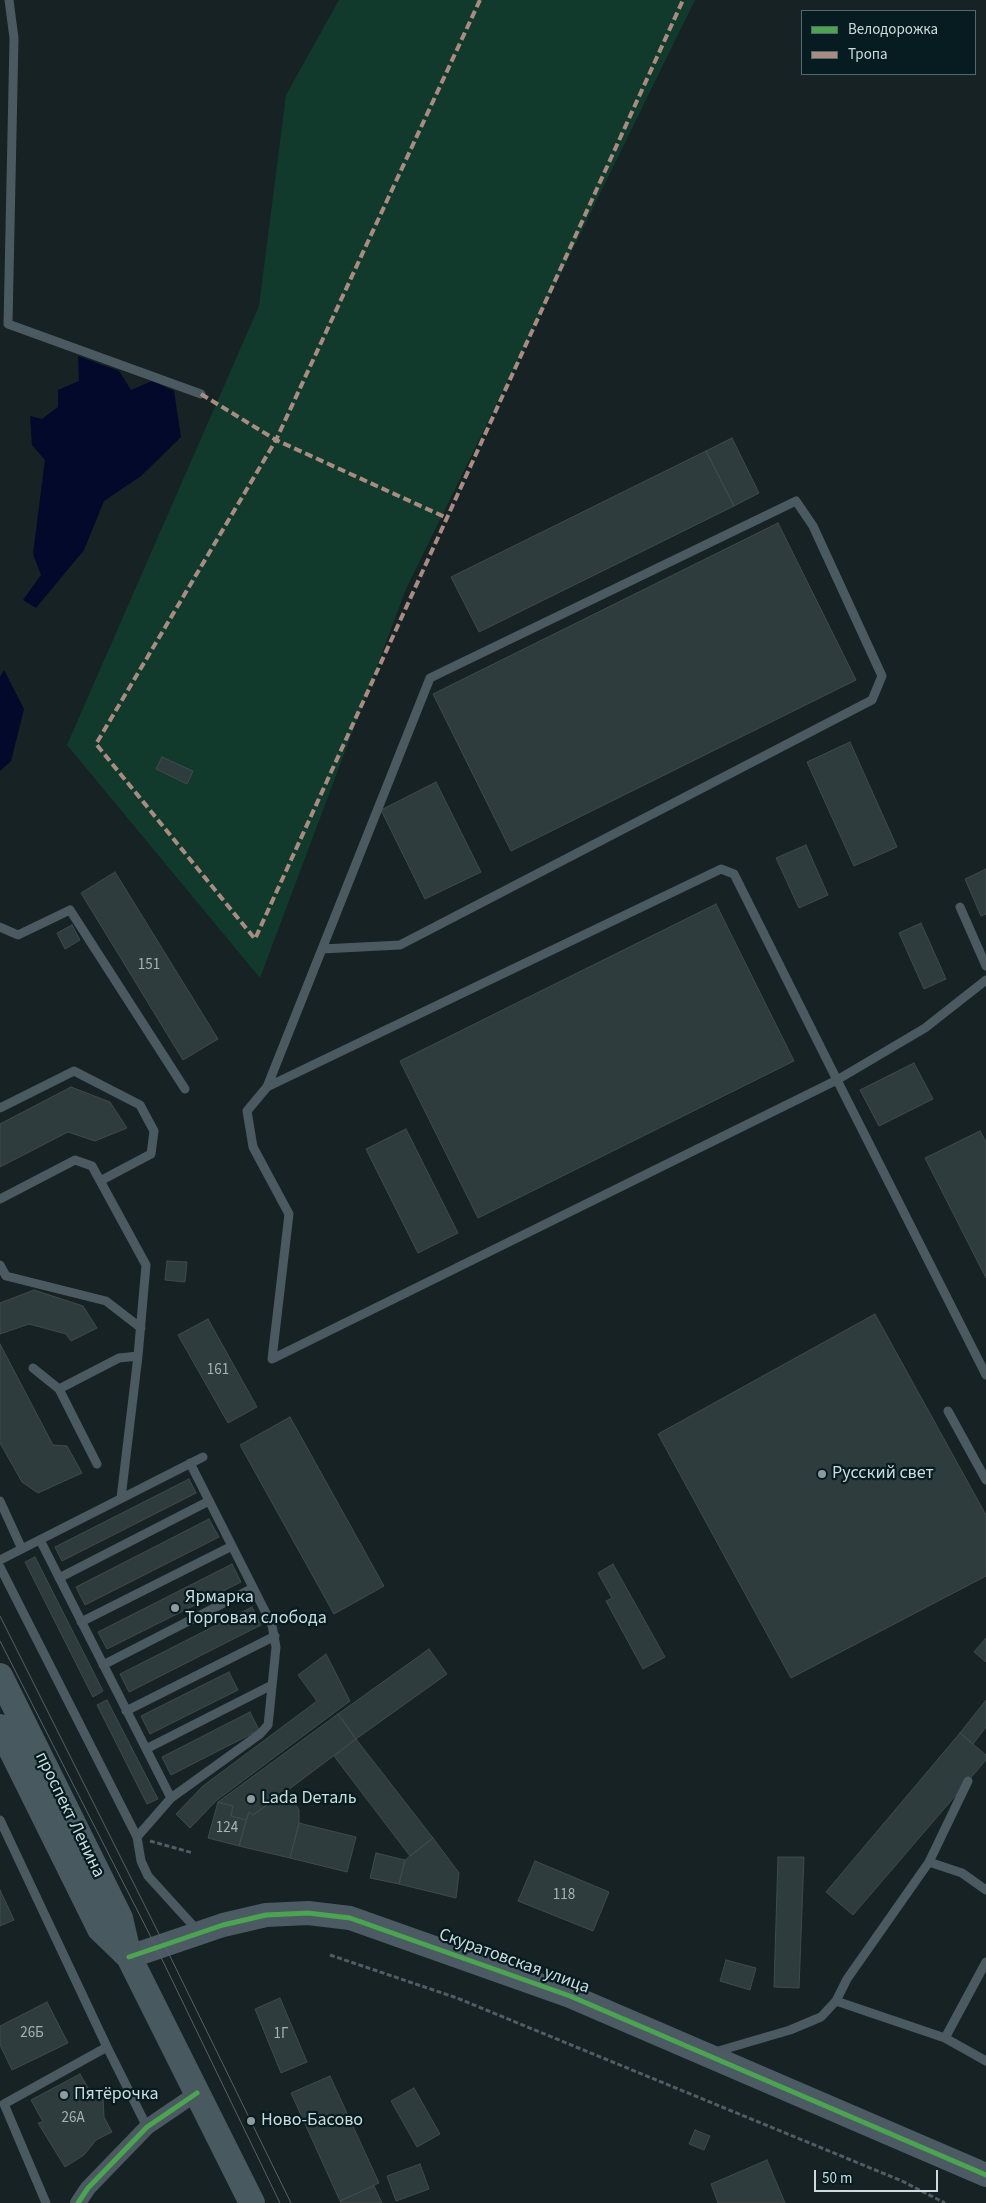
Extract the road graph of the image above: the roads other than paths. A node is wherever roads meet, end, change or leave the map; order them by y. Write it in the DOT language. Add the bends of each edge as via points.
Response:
graph roads {
  1 [pos="9,0"];
  2 [pos="201,394"];
  3 [pos="960,907"];
  4 [pos="0,927"];
  5 [pos="322,949"];
  6 [pos="986,966"];
  7 [pos="986,980"];
  8 [pos="837,1080"];
  9 [pos="267,1087"];
  10 [pos="185,1089"];
  11 [pos="0,1108"];
  12 [pos="100,1182"];
  13 [pos="0,1199"];
  14 [pos="0,1265"];
  15 [pos="140,1328"];
  16 [pos="138,1356"];
  17 [pos="32,1368"];
  18 [pos="986,1375"];
  19 [pos="59,1390"];
  20 [pos="948,1411"];
  21 [pos="203,1457"];
  22 [pos="190,1463"];
  23 [pos="97,1464"];
  24 [pos="986,1480"];
  25 [pos="121,1498"];
  26 [pos="0,1501"];
  27 [pos="209,1501"];
  28 [pos="40,1540"];
  29 [pos="232,1546"];
  30 [pos="22,1548"];
  31 [pos="0,1560"];
  32 [pos="0,1567"];
  33 [pos="59,1578"];
  34 [pos="254,1588"];
  35 [pos="81,1622"];
  36 [pos="275,1636"];
  37 [pos="103,1664"];
  38 [pos="0,1676"];
  39 [pos="272,1685"];
  40 [pos="126,1711"];
  41 [pos="0,1727"];
  42 [pos="146,1749"];
  43 [pos="968,1781"];
  44 [pos="171,1798"];
  45 [pos="0,1820"];
  46 [pos="137,1837"];
  47 [pos="929,1862"];
  48 [pos="986,1890"];
  49 [pos="200,1933"];
  50 [pos="128,1957"];
  51 [pos="986,1962"];
  52 [pos="836,2001"];
  53 [pos="945,2038"];
  54 [pos="107,2047"];
  55 [pos="707,2055"];
  56 [pos="986,2061"];
  57 [pos="197,2092"];
  58 [pos="147,2127"];
  59 [pos="986,2176"];
  60 [pos="46,2203"];
  61 [pos="78,2203"];
  62 [pos="252,2203"];
  1 -- 2 [label="lane" via="14,38 8,324"];
  3 -- 6 [label="lane"];
  4 -- 10 [label="lane" via="18,935 70,910"];
  5 -- 5 [label="lane" via="430,678 796,501 813,526 882,676 872,700 400,944"];
  5 -- 9 [label="lane"];
  7 -- 8 [label="lane" via="926,1028"];
  8 -- 9 [label="lane" via="734,874 721,868"];
  8 -- 9 [label="lane" via="272,1359 289,1214 253,1147 247,1112"];
  8 -- 18 [label="lane"];
  11 -- 12 [label="lane" via="74,1071 140,1106 154,1132 151,1154"];
  12 -- 13 [label="lane" via="92,1166 75,1160"];
  12 -- 15 [label="lane" via="146,1265"];
  14 -- 15 [label="lane" via="6,1276 106,1301"];
  15 -- 16 [label="lane"];
  16 -- 19 [label="lane" via="119,1358"];
  16 -- 25 [label="lane"];
  17 -- 19 [label="lane"];
  19 -- 23 [label="lane"];
  20 -- 24 [label="lane"];
  21 -- 22 [label="lane"];
  22 -- 25 [label="lane"];
  22 -- 27 [label="lane"];
  25 -- 28 [label="lane"];
  26 -- 30 [label="lane"];
  27 -- 29 [label="lane"];
  27 -- 33 [label="lane"];
  28 -- 30 [label="lane"];
  28 -- 33 [label="lane"];
  29 -- 34 [label="lane"];
  29 -- 35 [label="lane"];
  30 -- 31 [label="lane"];
  32 -- 46 [label="lane"];
  33 -- 35 [label="lane"];
  34 -- 36 [label="lane"];
  34 -- 37 [label="lane"];
  35 -- 37 [label="lane"];
  36 -- 39 [label="lane"];
  36 -- 40 [label="lane"];
  37 -- 40 [label="lane"];
  38 -- 50 [label="main road, проспект Ленина" via="120,1918"];
  39 -- 42 [label="lane"];
  39 -- 44 [label="lane" via="265,1730"];
  40 -- 42 [label="lane"];
  41 -- 50 [label="main road, проспект Ленина" via="100,1929"];
  42 -- 44 [label="lane"];
  43 -- 47 [label="lane"];
  44 -- 46 [label="lane"];
  45 -- 54 [label="lane"];
  46 -- 49 [label="lane" via="141,1861 148,1876"];
  47 -- 48 [label="lane" via="962,1873"];
  47 -- 52 [label="lane" via="851,1972"];
  49 -- 50 [label="street, Скуратовская улица"];
  49 -- 55 [label="street, Скуратовская улица" via="266,1915 308,1913 350,1918 570,1996"];
  50 -- 57 [label="main road, проспект Ленина"];
  51 -- 53 [label="lane"];
  52 -- 53 [label="lane"];
  52 -- 55 [label="lane" via="821,2017 790,2030"];
  53 -- 56 [label="lane"];
  54 -- 58 [label="lane"];
  54 -- 60 [label="lane" via="4,2104"];
  55 -- 59 [label="street, Скуратовская улица"];
  57 -- 58 [label="street"];
  57 -- 62 [label="main road, проспект Ленина"];
  58 -- 61 [label="street" via="88,2188"];
}
